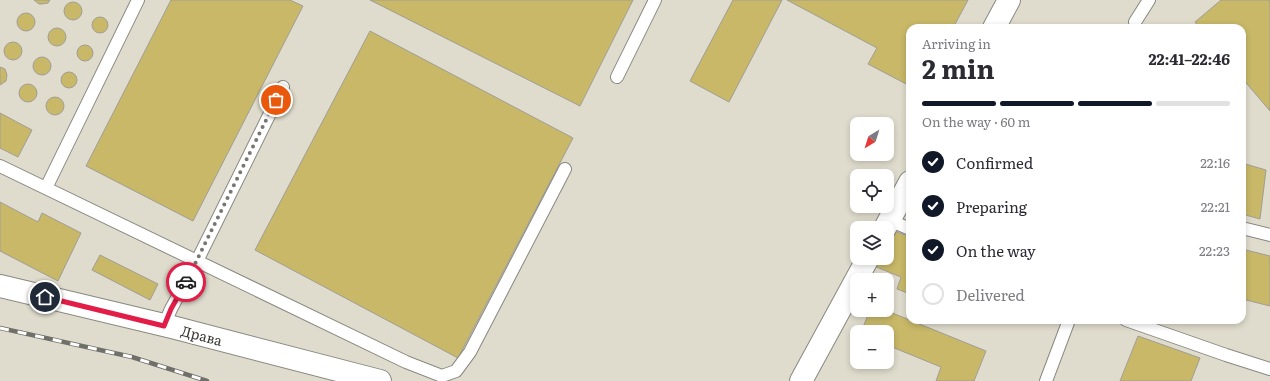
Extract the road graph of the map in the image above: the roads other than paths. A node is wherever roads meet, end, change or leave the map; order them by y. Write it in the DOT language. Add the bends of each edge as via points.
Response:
graph roads {
  1 [pos="138,0"];
  2 [pos="655,0"];
  3 [pos="1009,0"];
  4 [pos="1149,0"];
  5 [pos="1135,22"];
  6 [pos="996,24"];
  7 [pos="617,77"];
  8 [pos="283,87"];
  9 [pos="0,166"];
  10 [pos="565,169"];
  11 [pos="46,188"];
  12 [pos="906,189"];
  13 [pos="889,221"];
  14 [pos="894,226"];
  15 [pos="906,228"];
  16 [pos="1246,229"];
  17 [pos="1270,235"];
  18 [pos="196,261"];
  19 [pos="864,265"];
  20 [pos="0,286"];
  21 [pos="1067,324"];
  22 [pos="1137,324"];
  23 [pos="164,326"];
  24 [pos="1270,370"];
  25 [pos="380,381"];
  26 [pos="801,381"];
  27 [pos="1046,381"];
  1 -- 11 [label="lane"];
  2 -- 7 [label="lane"];
  3 -- 6 [label="street"];
  4 -- 5 [label="lane"];
  8 -- 18 [label="lane"];
  9 -- 11 [label="lane"];
  10 -- 18 [label="lane" via="470,352 456,371 442,376 406,362"];
  11 -- 18 [label="lane"];
  12 -- 13 [label="street"];
  14 -- 15 [label="lane"];
  16 -- 17 [label="lane"];
  18 -- 23 [label="lane"];
  19 -- 26 [label="street"];
  20 -- 23 [label="street, Драва"];
  21 -- 27 [label="lane"];
  22 -- 24 [label="lane"];
  23 -- 25 [label="street, Драва"];
}
